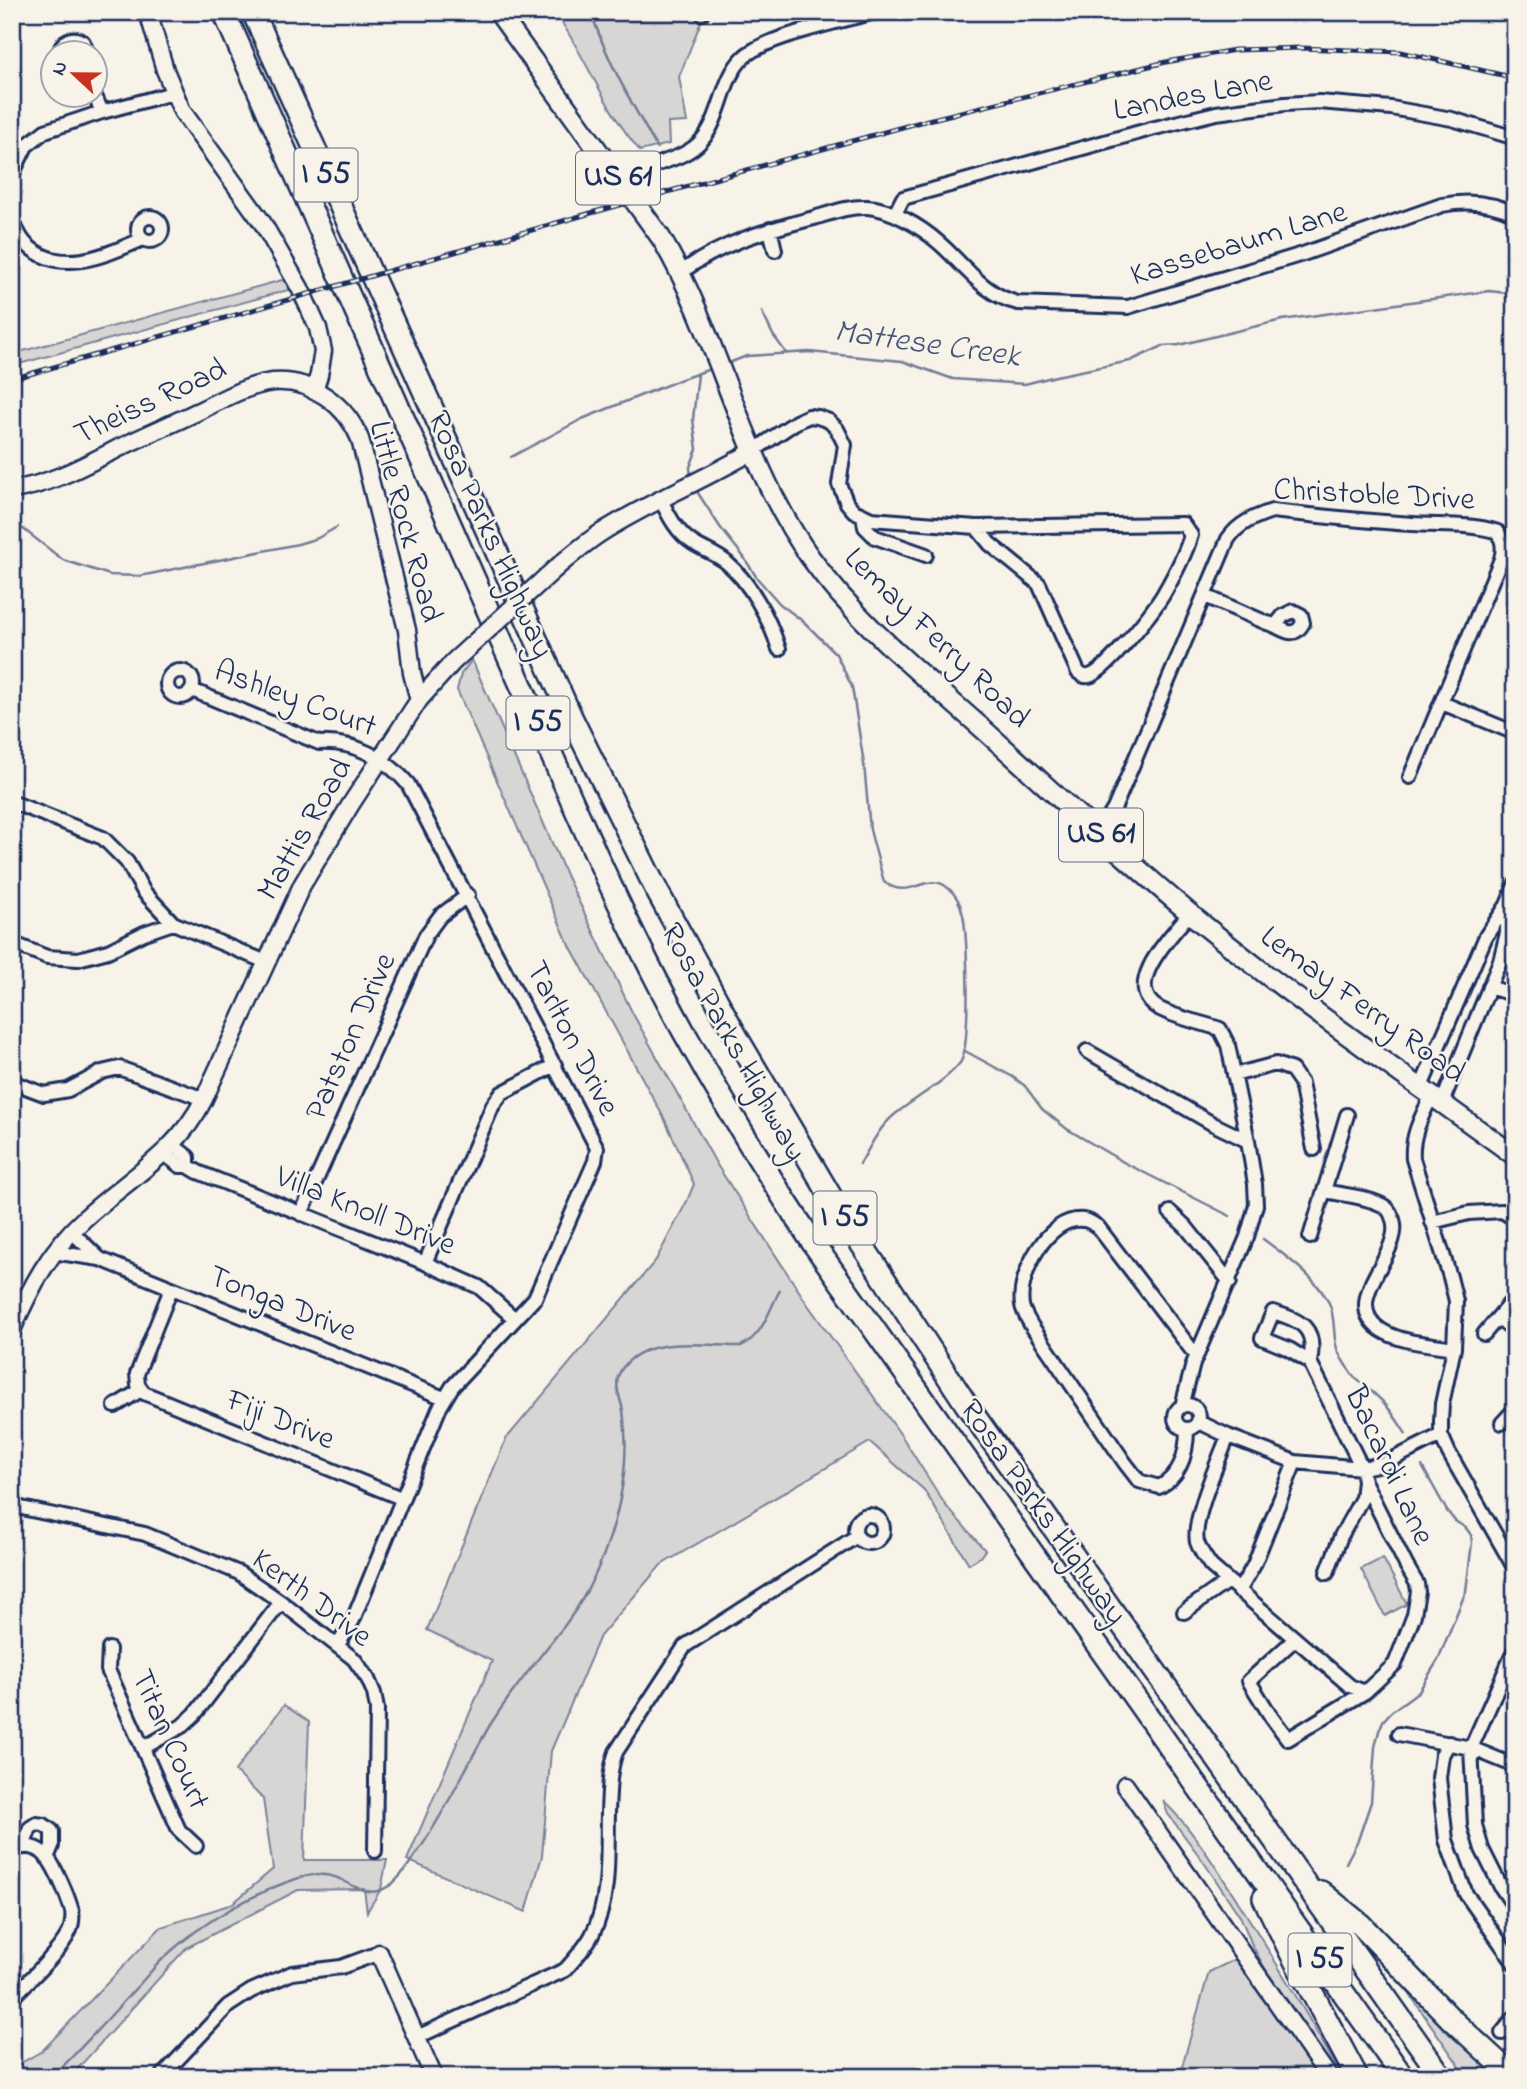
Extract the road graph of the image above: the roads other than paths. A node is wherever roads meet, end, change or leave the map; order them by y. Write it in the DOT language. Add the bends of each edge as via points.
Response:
graph roads {
  1 [pos="148,12"];
  2 [pos="224,12"];
  3 [pos="253,12"];
  4 [pos="262,12"];
  5 [pos="498,12"];
  6 [pos="874,12"];
  7 [pos="276,65"];
  8 [pos="173,93"];
  9 [pos="100,108"];
  10 [pos="102,112"];
  11 [pos="1515,138"];
  12 [pos="12,174"];
  13 [pos="621,183"];
  14 [pos="895,214"];
  15 [pos="1515,214"];
  16 [pos="14,227"];
  17 [pos="770,229"];
  18 [pos="143,239"];
  19 [pos="775,250"];
  20 [pos="681,272"];
  21 [pos="314,391"];
  22 [pos="753,451"];
  23 [pos="12,489"];
  24 [pos="662,500"];
  25 [pos="863,515"];
  26 [pos="976,527"];
  27 [pos="926,555"];
  28 [pos="1205,596"];
  29 [pos="1276,625"];
  30 [pos="779,649"];
  31 [pos="409,652"];
  32 [pos="435,680"];
  33 [pos="192,690"];
  34 [pos="419,700"];
  35 [pos="1441,703"];
  36 [pos="1515,733"];
  37 [pos="380,760"];
  38 [pos="1410,777"];
  39 [pos="12,802"];
  40 [pos="1099,833"];
  41 [pos="1515,885"];
  42 [pos="468,895"];
  43 [pos="1507,905"];
  44 [pos="1190,913"];
  45 [pos="173,923"];
  46 [pos="12,943"];
  47 [pos="266,962"];
  48 [pos="1489,987"];
  49 [pos="1515,995"];
  50 [pos="1087,1051"];
  51 [pos="555,1065"];
  52 [pos="1234,1075"];
  53 [pos="12,1082"];
  54 [pos="1432,1095"];
  55 [pos="204,1099"];
  56 [pos="1347,1115"];
  57 [pos="1248,1141"];
  58 [pos="168,1149"];
  59 [pos="1314,1149"];
  60 [pos="1515,1156"];
  61 [pos="1324,1191"];
  62 [pos="1170,1212"];
  63 [pos="302,1214"];
  64 [pos="1515,1219"];
  65 [pos="1432,1222"];
  66 [pos="71,1231"];
  67 [pos="1310,1237"];
  68 [pos="53,1252"];
  69 [pos="100,1259"];
  70 [pos="425,1263"];
  71 [pos="1230,1282"];
  72 [pos="171,1289"];
  73 [pos="1515,1297"];
  74 [pos="1497,1318"];
  75 [pos="515,1319"];
  76 [pos="12,1330"];
  77 [pos="1515,1332"];
  78 [pos="1484,1334"];
  79 [pos="1454,1349"];
  80 [pos="1198,1353"];
  81 [pos="1310,1362"];
  82 [pos="141,1390"];
  83 [pos="444,1398"];
  84 [pos="115,1406"];
  85 [pos="1182,1406"];
  86 [pos="1515,1409"];
  87 [pos="1199,1422"];
  88 [pos="1502,1423"];
  89 [pos="1187,1429"];
  90 [pos="1441,1435"];
  91 [pos="1228,1436"];
  92 [pos="1296,1462"];
  93 [pos="1363,1474"];
  94 [pos="401,1498"];
  95 [pos="12,1506"];
  96 [pos="857,1536"];
  97 [pos="1515,1569"];
  98 [pos="1327,1573"];
  99 [pos="1228,1581"];
  100 [pos="1239,1591"];
  101 [pos="281,1602"];
  102 [pos="1184,1612"];
  103 [pos="1295,1639"];
  104 [pos="338,1645"];
  105 [pos="1515,1648"];
  106 [pos="109,1649"];
  107 [pos="1365,1692"];
  108 [pos="1399,1734"];
  109 [pos="1449,1743"];
  110 [pos="143,1748"];
  111 [pos="1471,1748"];
  112 [pos="1515,1766"];
  113 [pos="1125,1785"];
  114 [pos="1237,1843"];
  115 [pos="196,1846"];
  116 [pos="18,1848"];
  117 [pos="375,1850"];
  118 [pos="47,1858"];
  119 [pos="1299,1874"];
  120 [pos="1515,1908"];
  121 [pos="379,1953"];
  122 [pos="1515,1964"];
  123 [pos="12,1998"];
  124 [pos="1515,2017"];
  125 [pos="1502,2033"];
  126 [pos="417,2037"];
  127 [pos="161,2077"];
  128 [pos="434,2077"];
  129 [pos="1329,2077"];
  130 [pos="1357,2077"];
  131 [pos="1403,2077"];
  132 [pos="1442,2077"];
  133 [pos="1514,2077"];
  1 -- 8 [label="street"];
  2 -- 114 [label="highway, Rosa Parks Highway / I 55" via="592,843 684,1031 813,1243"];
  3 -- 7 [label="highway, I 55"];
  4 -- 7 [label="highway"];
  5 -- 13 [label="main road, Lemay Ferry Road / US 61"];
  6 -- 13 [label="street" via="764,43 743,58 731,75 703,139 690,150"];
  7 -- 119 [label="highway, Rosa Parks Highway / I 55" via="573,721 657,891 739,1041 834,1202 925,1343"];
  8 -- 10 [label="street"];
  8 -- 21 [label="street" via="261,222 314,318 323,351"];
  9 -- 10 [label="street"];
  10 -- 12 [label="street" via="45,131 26,146"];
  11 -- 14 [label="street, Landes Lane" via="1452,119 1391,108 1285,104 1167,125 903,198"];
  13 -- 20 [label="main road, Lemay Ferry Road / US 61"];
  14 -- 15 [label="street, Kassebaum Lane" via="938,242 998,297 1018,303 1115,308 1142,304 1303,254 1443,205 1475,202"];
  14 -- 17 [label="street, Kassebaum Lane" via="859,207"];
  16 -- 18 [label="street" via="27,246 58,260 100,257"];
  17 -- 19 [label="street"];
  17 -- 20 [label="street, Kassebaum Lane" via="730,243"];
  20 -- 22 [label="main road, Lemay Ferry Road / US 61"];
  21 -- 23 [label="street, Theiss Road" via="274,382 246,389 60,477"];
  21 -- 31 [label="street, Little Rock Road" via="343,411 360,439"];
  22 -- 24 [label="street, Mattis Road"];
  22 -- 25 [label="street" via="809,416 829,421 845,445 839,484 847,503"];
  22 -- 40 [label="main road, Lemay Ferry Road / US 61" via="798,539 843,599"];
  24 -- 30 [label="street" via="686,538 736,572 771,626"];
  24 -- 32 [label="street, Mattis Road, bridge" via="598,535 556,568"];
  25 -- 26 [label="street"];
  25 -- 27 [label="street" via="865,527 875,537"];
  26 -- 26 [label="street" via="1184,524 1191,535 1187,551 1142,625 1101,668 1084,676 1078,673 1039,584"];
  28 -- 29 [label="street"];
  28 -- 35 [label="street, Christoble Drive" via="1233,532 1250,518 1272,511 1498,532 1504,550 1501,559"];
  28 -- 40 [label="street, Christoble Drive" via="1114,809"];
  31 -- 32 [label="street, Little Rock Road"];
  31 -- 34 [label="street"];
  32 -- 34 [label="street, Mattis Road"];
  33 -- 37 [label="street, Ashley Court" via="319,743 351,744"];
  34 -- 37 [label="street, Mattis Road"];
  35 -- 36 [label="street"];
  35 -- 38 [label="street, Christoble Drive"];
  37 -- 42 [label="street, Tarlton Drive" via="408,784"];
  37 -- 47 [label="street, Mattis Road" via="318,856"];
  39 -- 45 [label="street" via="103,838"];
  40 -- 44 [label="main road, Lemay Ferry Road / US 61"];
  41 -- 43 [label="street"];
  42 -- 51 [label="street, Tarlton Drive"];
  42 -- 63 [label="street, Patston Drive" via="440,916 426,935"];
  43 -- 48 [label="street" via="1507,933"];
  43 -- 54 [label="street" via="1486,936"];
  44 -- 52 [label="street" via="1151,960 1146,993 1162,1010 1220,1029"];
  44 -- 54 [label="main road, Lemay Ferry Road / US 61"];
  45 -- 46 [label="street" via="78,959 47,957"];
  45 -- 47 [label="street"];
  47 -- 55 [label="street, Mattis Road"];
  48 -- 49 [label="street"];
  48 -- 54 [label="street"];
  50 -- 57 [label="street"];
  51 -- 70 [label="street" via="502,1093 494,1105"];
  51 -- 75 [label="street, Tarlton Drive" via="597,1155 535,1298"];
  52 -- 57 [label="street"];
  52 -- 59 [label="street" via="1276,1065 1293,1070 1301,1083"];
  53 -- 55 [label="street" via="44,1094 68,1090 119,1068"];
  54 -- 60 [label="main road, Lemay Ferry Road / US 61"];
  54 -- 65 [label="street" via="1412,1147"];
  55 -- 58 [label="street, Mattis Road" via="192,1122"];
  56 -- 61 [label="street"];
  57 -- 71 [label="street" via="1256,1205"];
  58 -- 63 [label="street, Villa Knoll Drive" via="188,1157 188,1166 198,1172"];
  58 -- 66 [label="street, Mattis Road"];
  61 -- 67 [label="street"];
  61 -- 79 [label="street" via="1384,1206 1396,1224 1368,1293 1367,1310 1373,1322 1388,1334"];
  62 -- 71 [label="street"];
  63 -- 70 [label="street, Villa Knoll Drive"];
  64 -- 65 [label="street" via="1502,1211"];
  65 -- 79 [label="street" via="1455,1301"];
  66 -- 68 [label="street, Mattis Road"];
  66 -- 69 [label="street, Tonga Drive"];
  68 -- 69 [label="street, Tonga Drive"];
  68 -- 76 [label="street, Mattis Road"];
  69 -- 72 [label="street, Tonga Drive"];
  70 -- 75 [label="street, Villa Knoll Drive" via="479,1287"];
  71 -- 80 [label="street"];
  72 -- 82 [label="street" via="137,1374"];
  72 -- 83 [label="street, Tonga Drive"];
  73 -- 74 [label="street"];
  74 -- 77 [label="street"];
  74 -- 78 [label="street"];
  75 -- 83 [label="street, Tarlton Drive"];
  79 -- 90 [label="street" via="1442,1404"];
  80 -- 85 [label="street"];
  80 -- 89 [label="street" via="1098,1227 1086,1220 1065,1223 1038,1249 1022,1286 1021,1307 1139,1481 1159,1487 1171,1481 1187,1443"];
  81 -- 81 [label="street, Bacardi Lane" via="1310,1335 1304,1324 1273,1312 1262,1338"];
  81 -- 93 [label="street, Bacardi Lane"];
  82 -- 84 [label="street"];
  82 -- 94 [label="street, Fiji Drive"];
  83 -- 94 [label="street, Tarlton Drive"];
  85 -- 87 [label="street" via="1195,1407"];
  85 -- 89 [label="street" via="1175,1418 1178,1426"];
  86 -- 88 [label="street"];
  87 -- 89 [label="street"];
  87 -- 91 [label="street"];
  90 -- 93 [label="street"];
  90 -- 97 [label="street"];
  91 -- 92 [label="street"];
  91 -- 99 [label="street" via="1196,1534 1211,1566"];
  92 -- 93 [label="street"];
  92 -- 100 [label="street"];
  93 -- 98 [label="street" via="1362,1498"];
  93 -- 107 [label="street, Bacardi Lane" via="1418,1592 1395,1664"];
  94 -- 104 [label="street, Tarlton Drive" via="353,1620"];
  95 -- 101 [label="street, Kerth Drive" via="156,1538 239,1573"];
  96 -- 126 [label="street" via="685,1646 612,1763 605,1891 593,1933 581,1952 565,1969"];
  99 -- 100 [label="street"];
  99 -- 102 [label="street"];
  100 -- 103 [label="street"];
  101 -- 104 [label="street, Kerth Drive"];
  101 -- 110 [label="street" via="195,1714"];
  103 -- 107 [label="street" via="1350,1686"];
  103 -- 107 [label="street" via="1249,1681 1289,1739"];
  104 -- 117 [label="street, Kerth Drive" via="361,1667 377,1709"];
  105 -- 111 [label="street"];
  106 -- 110 [label="street, Titan Court" via="108,1670"];
  108 -- 109 [label="street"];
  109 -- 111 [label="street"];
  109 -- 122 [label="street" via="1439,1778 1446,1840 1466,1894"];
  110 -- 115 [label="street, Titan Court" via="178,1830"];
  111 -- 112 [label="street"];
  111 -- 120 [label="street" via="1475,1825 1482,1849"];
  113 -- 129 [label="street"];
  114 -- 130 [label="highway"];
  114 -- 131 [label="highway, Rosa Parks Highway / I 55"];
  116 -- 118 [label="street" via="34,1848"];
  116 -- 118 [label="street" via="30,1828 44,1825 52,1831"];
  118 -- 123 [label="street" via="73,1914 69,1933"];
  119 -- 132 [label="highway, Rosa Parks Highway / I 55"];
  119 -- 133 [label="highway" via="1360,1924"];
  121 -- 126 [label="street"];
  121 -- 127 [label="street" via="341,1967 292,1973 251,1991 228,2006"];
  124 -- 125 [label="street"];
  126 -- 128 [label="street"];
}
